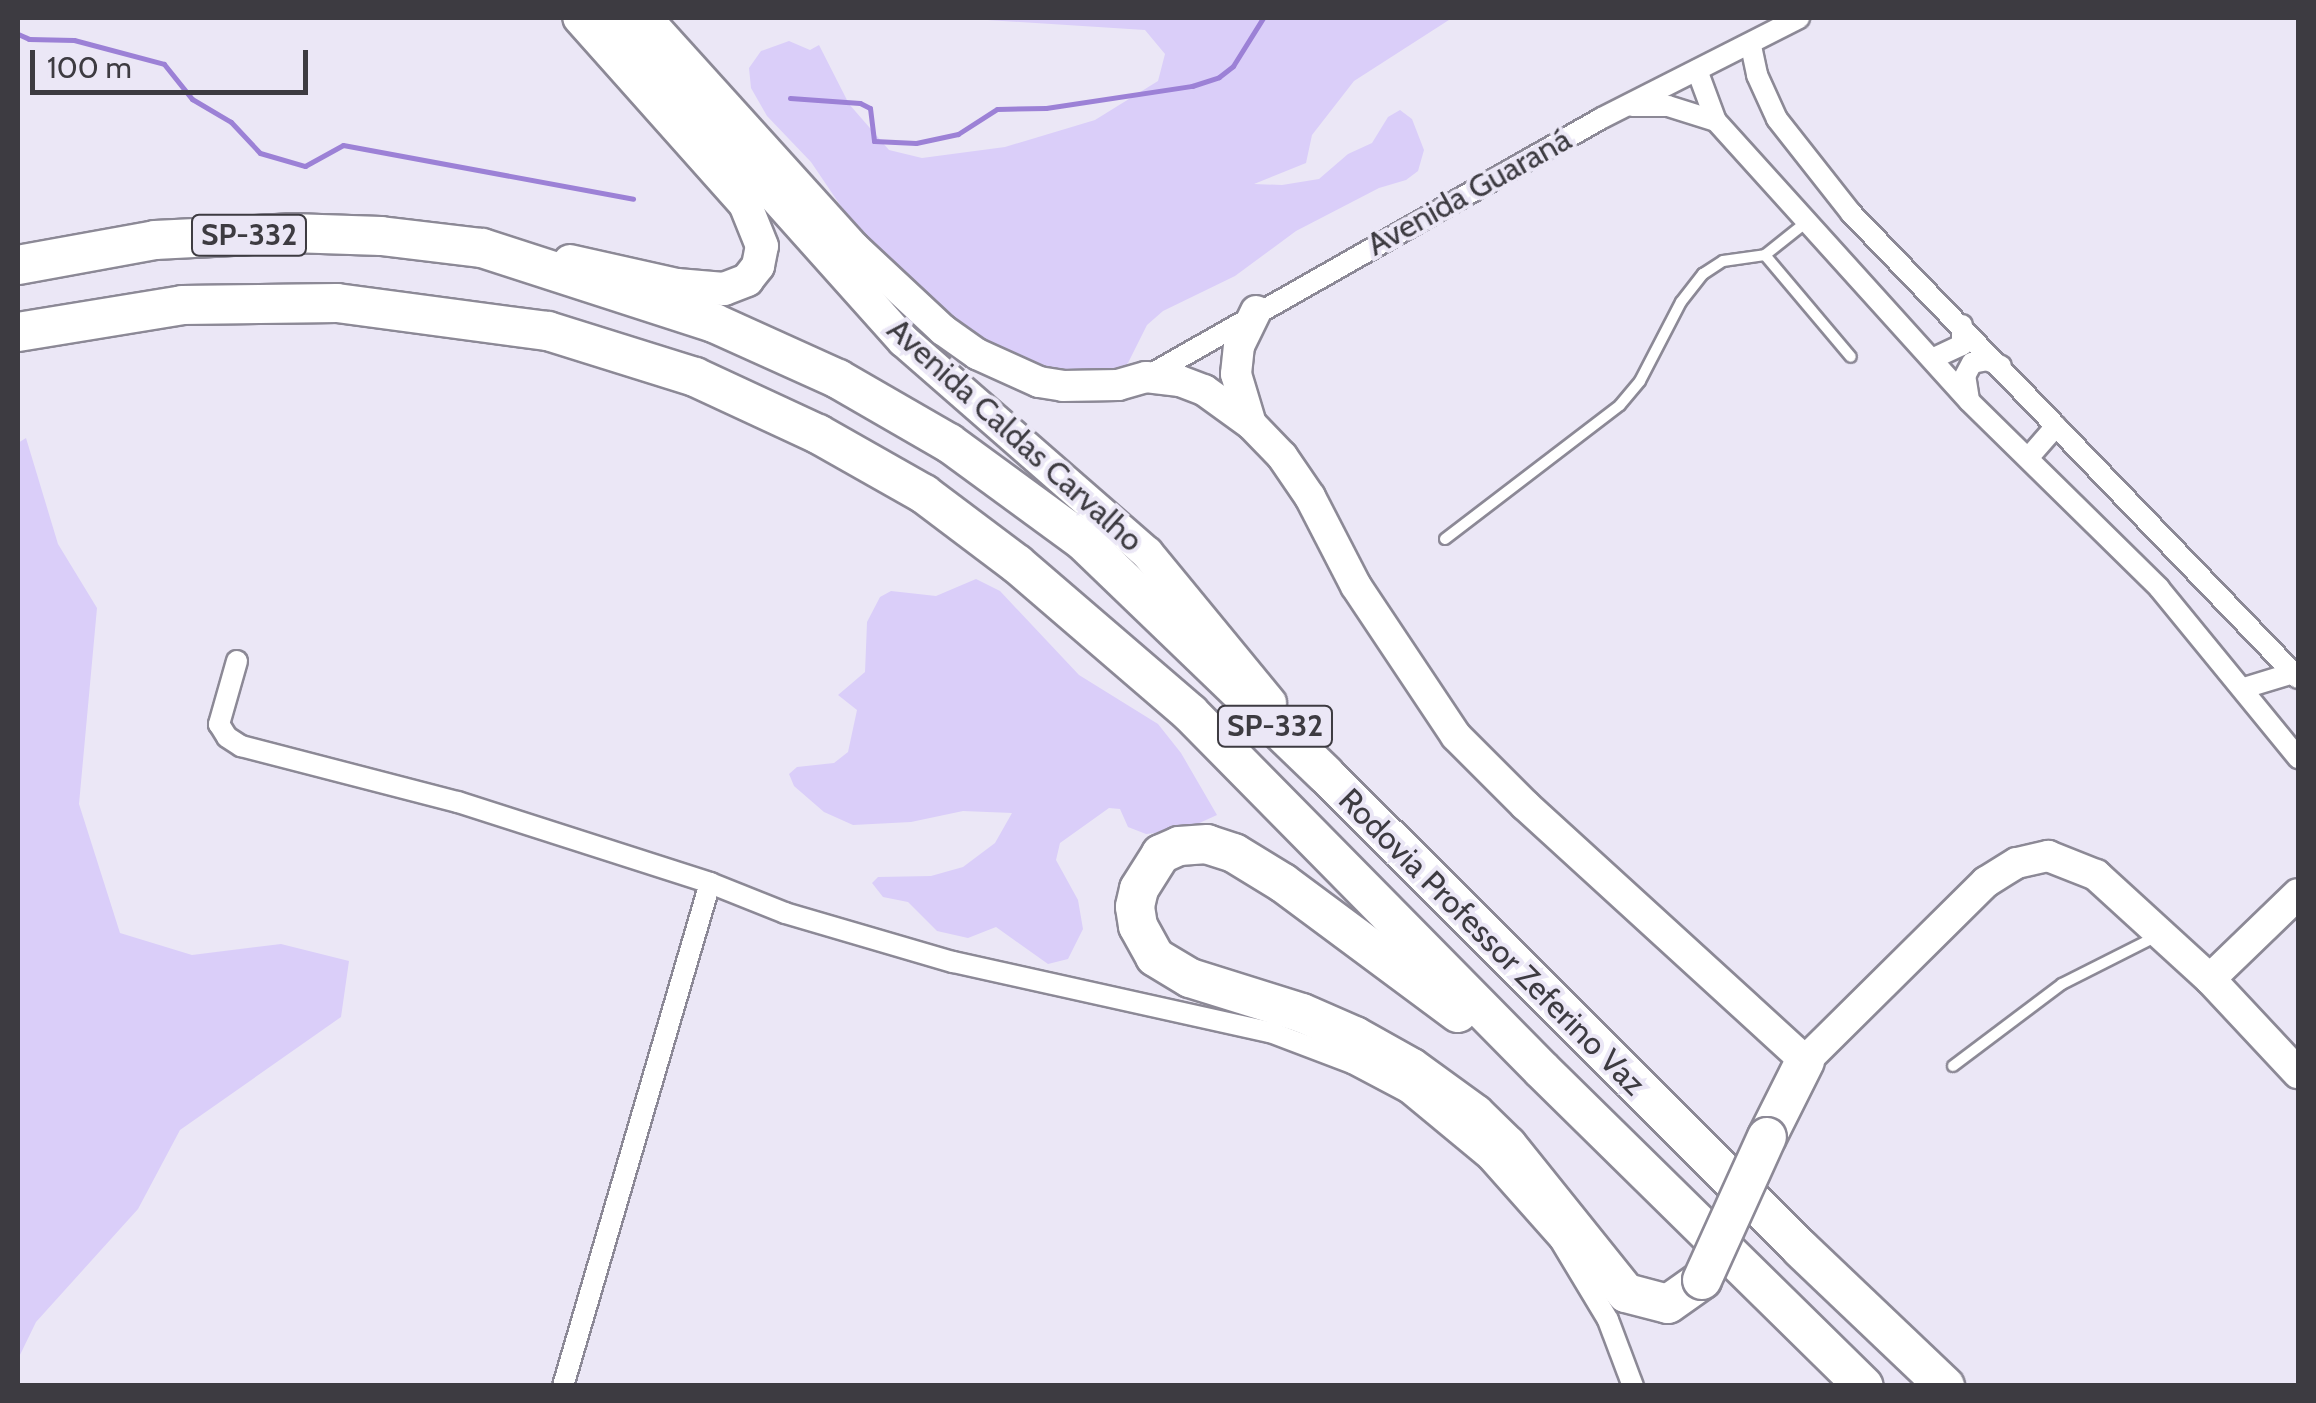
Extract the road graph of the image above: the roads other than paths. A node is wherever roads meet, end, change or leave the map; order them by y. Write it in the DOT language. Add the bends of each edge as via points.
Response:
graph roads {
  1 [pos="579,18"];
  2 [pos="616,18"];
  3 [pos="647,18"];
  4 [pos="1799,18"];
  5 [pos="1751,46"];
  6 [pos="1697,70"];
  7 [pos="1625,106"];
  8 [pos="1716,121"];
  9 [pos="1851,214"];
  10 [pos="1809,220"];
  11 [pos="482,248"];
  12 [pos="1764,256"];
  13 [pos="18,264"];
  14 [pos="1256,311"];
  15 [pos="1962,325"];
  16 [pos="18,332"];
  17 [pos="1851,357"];
  18 [pos="1934,358"];
  19 [pos="2003,367"];
  20 [pos="1146,377"];
  21 [pos="1969,401"];
  22 [pos="1251,424"];
  23 [pos="2056,426"];
  24 [pos="2029,457"];
  25 [pos="1444,539"];
  26 [pos="237,661"];
  27 [pos="2296,675"];
  28 [pos="2244,688"];
  29 [pos="2298,758"];
  30 [pos="1324,773"];
  31 [pos="710,884"];
  32 [pos="2298,894"];
  33 [pos="2160,934"];
  34 [pos="2210,979"];
  35 [pos="1805,1061"];
  36 [pos="1954,1066"];
  37 [pos="1542,1070"];
  38 [pos="2298,1073"];
  39 [pos="1760,1285"];
  40 [pos="562,1386"];
  41 [pos="1633,1386"];
  42 [pos="1821,1386"];
  43 [pos="1864,1386"];
  44 [pos="1946,1386"];
  1 -- 11 [label="main road" via="745,204 762,246 758,266 747,280 724,288"];
  2 -- 30 [label="main road, Avenida Caldas Carvalho" via="904,340 1148,554"];
  3 -- 20 [label="street, Avenida Caldas Carvalho" via="854,247 954,338 1039,382 1088,388"];
  4 -- 5 [label="street, Avenida Guaraná"];
  5 -- 6 [label="street, Avenida Guaraná"];
  5 -- 9 [label="street" via="1777,119"];
  6 -- 7 [label="street, Avenida Guaraná"];
  6 -- 8 [label="street"];
  7 -- 8 [label="street" via="1668,106"];
  7 -- 14 [label="street, Avenida Guaraná"];
  8 -- 10 [label="street"];
  9 -- 10 [label="street"];
  9 -- 15 [label="street"];
  10 -- 12 [label="lane"];
  10 -- 18 [label="street"];
  11 -- 13 [label="highway, Rodovia Professor Zeferino Vaz / SP-332" via="291,233 155,240"];
  11 -- 30 [label="highway, Rodovia Professor Zeferino Vaz / SP-332" via="714,323 838,379 949,443 1082,540"];
  12 -- 17 [label="lane"];
  12 -- 25 [label="lane" via="1723,261 1703,274 1620,405"];
  14 -- 20 [label="street, Avenida Guaraná"];
  14 -- 22 [label="street" via="1239,346 1236,374"];
  15 -- 18 [label="street" via="1962,345"];
  15 -- 19 [label="street"];
  16 -- 37 [label="highway, Rodovia Professor Zeferino Vaz / SP-332" via="182,305 337,303 444,314 548,331 695,377 818,434 924,494 1109,640 1308,828"];
  18 -- 21 [label="street"];
  19 -- 21 [label="street" via="1972,363 1965,376"];
  19 -- 23 [label="street"];
  20 -- 22 [label="street" via="1204,390"];
  21 -- 24 [label="street"];
  22 -- 35 [label="street" via="1310,496 1356,586 1456,736"];
  23 -- 24 [label="street"];
  23 -- 27 [label="street"];
  24 -- 28 [label="street" via="2159,588"];
  26 -- 31 [label="street" via="219,724 240,746 458,802"];
  27 -- 28 [label="street"];
  28 -- 29 [label="street"];
  30 -- 44 [label="highway, Rodovia Professor Zeferino Vaz / SP-332"];
  31 -- 40 [label="street"];
  31 -- 41 [label="street" via="953,962 1270,1032 1407,1092 1488,1159 1560,1240 1608,1320"];
  32 -- 34 [label="street"];
  33 -- 34 [label="street"];
  33 -- 35 [label="street" via="2072,863 2048,856 2017,863 1986,882"];
  33 -- 36 [label="lane" via="2062,984"];
  34 -- 38 [label="street"];
  35 -- 37 [label="highway, bridge" via="1702,1280 1668,1304 1626,1293 1536,1177 1475,1114 1428,1079 1355,1036 1190,978 1155,958 1138,926 1139,890 1162,854 1179,846 1207,844 1234,853 1420,982 1490,1042"];
  37 -- 39 [label="highway, Rodovia Professor Zeferino Vaz / SP-332"];
  39 -- 42 [label="highway" via="1780,1330"];
  39 -- 43 [label="highway, Rodovia Professor Zeferino Vaz / SP-332"];
}
